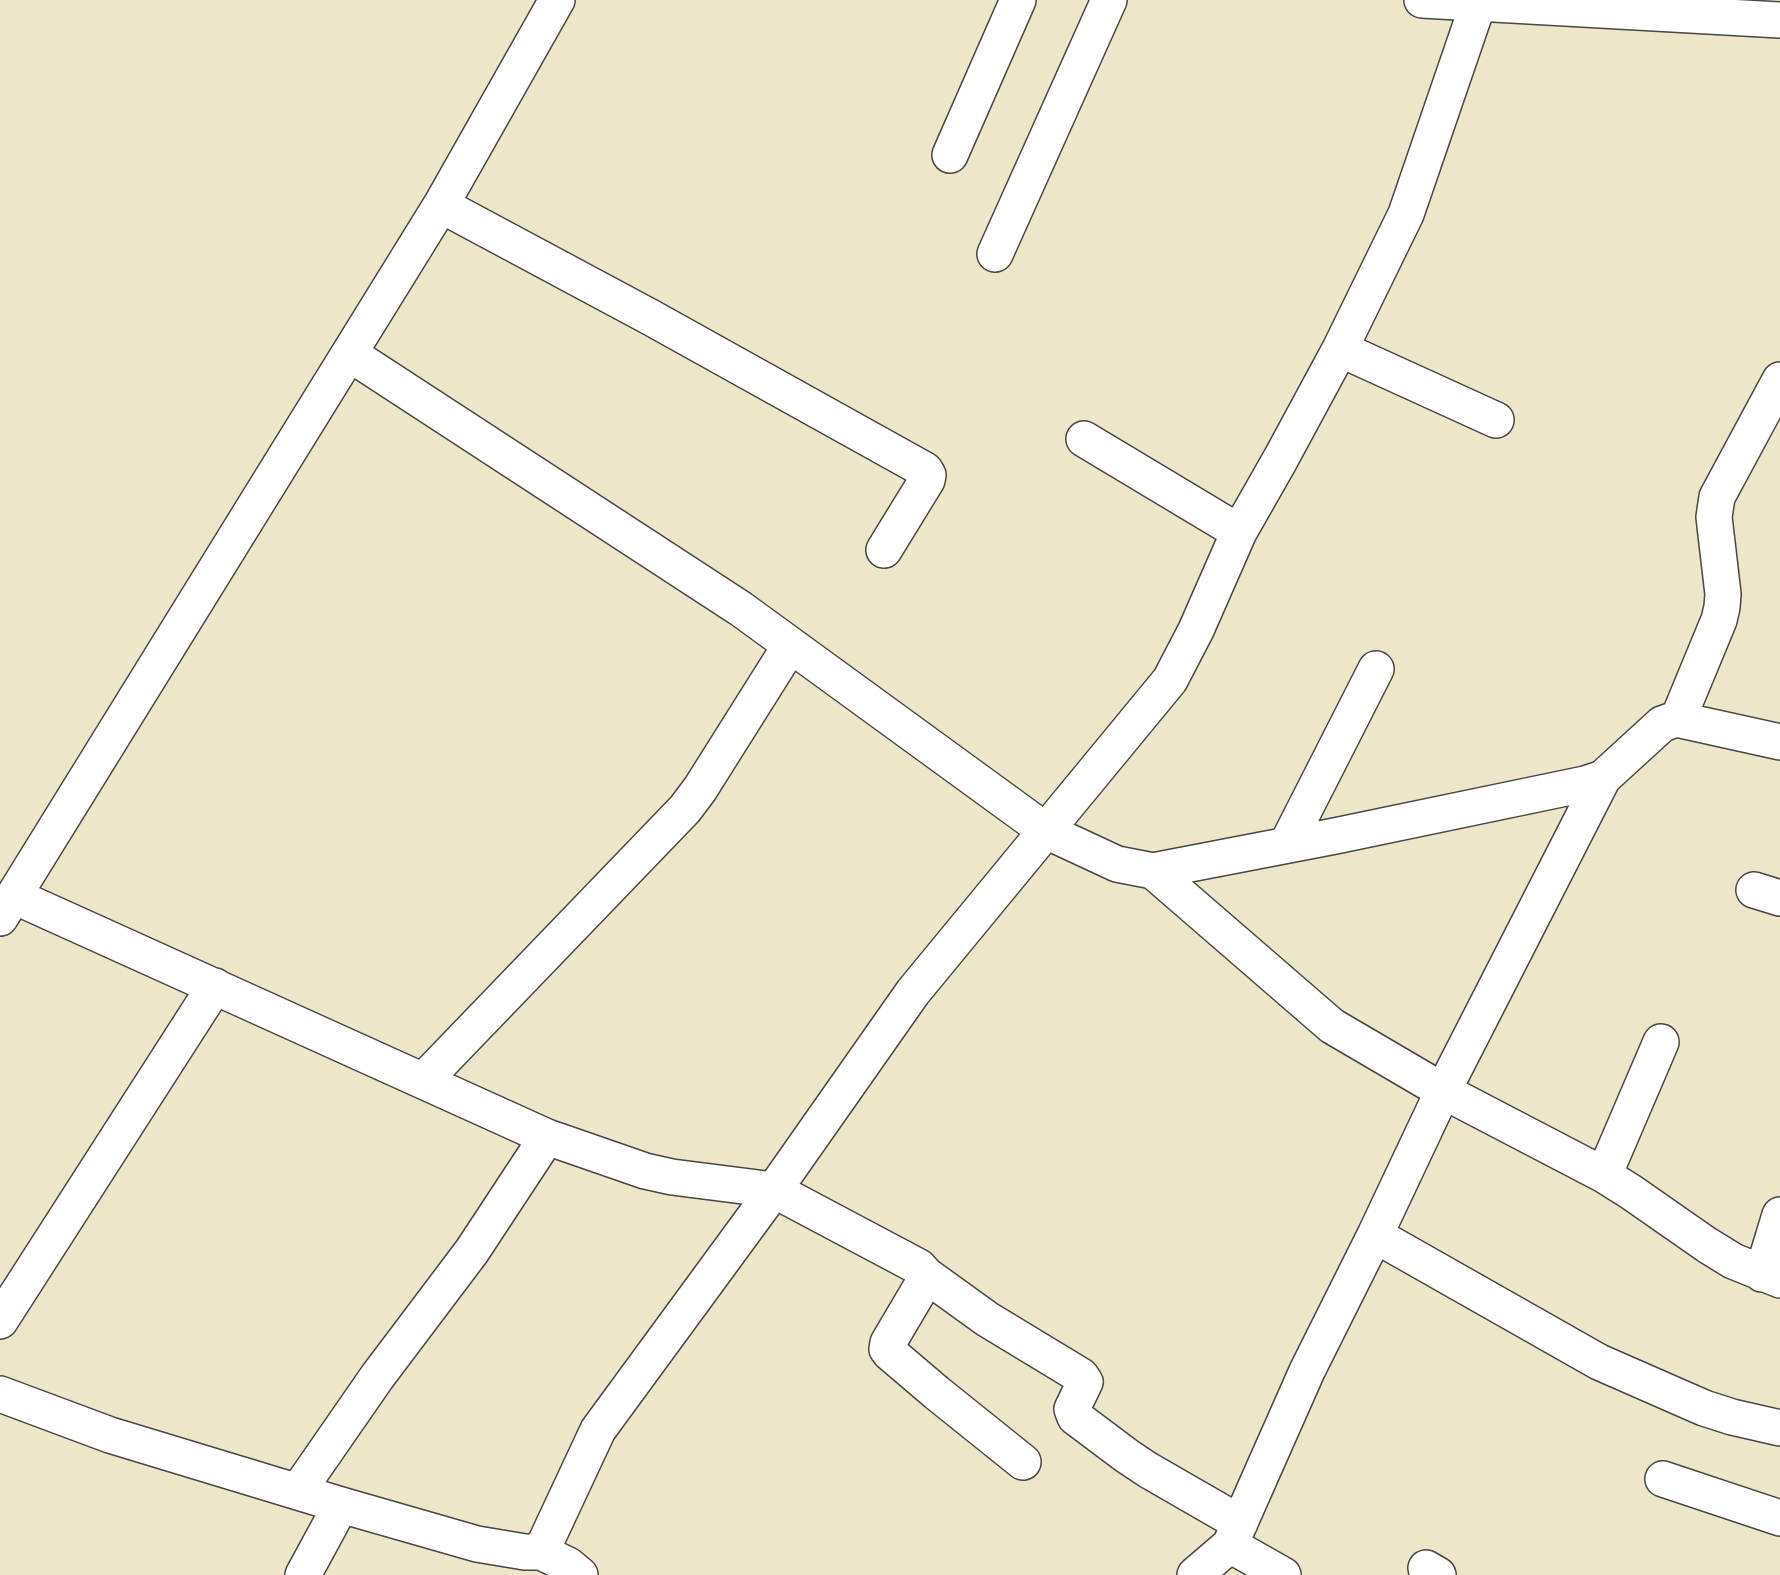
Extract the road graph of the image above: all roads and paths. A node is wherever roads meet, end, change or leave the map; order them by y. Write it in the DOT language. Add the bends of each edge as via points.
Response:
graph roads {
  1 [pos="557,0"];
  2 [pos="1018,0"];
  3 [pos="1109,0"];
  4 [pos="1422,0"];
  5 [pos="1478,4"];
  6 [pos="1780,20"];
  7 [pos="950,155"];
  8 [pos="441,205"];
  9 [pos="995,254"];
  10 [pos="1340,349"];
  11 [pos="350,354"];
  12 [pos="1780,380"];
  13 [pos="1496,420"];
  14 [pos="1084,439"];
  15 [pos="1239,532"];
  16 [pos="884,550"];
  17 [pos="790,646"];
  18 [pos="1376,668"];
  19 [pos="1678,719"];
  20 [pos="1780,742"];
  21 [pos="1603,778"];
  22 [pos="1046,831"];
  23 [pos="1287,844"];
  24 [pos="1153,871"];
  25 [pos="7,906"];
  26 [pos="215,986"];
  27 [pos="1661,1042"];
  28 [pos="424,1080"];
  29 [pos="1443,1091"];
  30 [pos="547,1137"];
  31 [pos="1604,1175"];
  32 [pos="774,1191"];
  33 [pos="1780,1214"];
  34 [pos="1375,1235"];
  35 [pos="926,1275"];
  36 [pos="1771,1277"];
  37 [pos="0,1321"];
  38 [pos="0,1394"];
  39 [pos="1780,1428"];
  40 [pos="1023,1462"];
  41 [pos="1664,1479"];
  42 [pos="298,1490"];
  43 [pos="341,1505"];
  44 [pos="1780,1518"];
  45 [pos="1235,1534"];
  46 [pos="541,1552"];
  47 [pos="303,1575"];
  48 [pos="580,1575"];
  49 [pos="1195,1575"];
  50 [pos="1283,1575"];
  1 -- 8 [label="street"];
  2 -- 7 [label="street"];
  3 -- 9 [label="street"];
  4 -- 5 [label="street"];
  5 -- 6 [label="street"];
  5 -- 10 [label="street" via="1406,214"];
  8 -- 11 [label="street"];
  8 -- 16 [label="street" via="925,470 927,480"];
  10 -- 13 [label="street"];
  10 -- 15 [label="street"];
  11 -- 17 [label="street" via="741,609"];
  11 -- 25 [label="street"];
  12 -- 19 [label="street" via="1717,497 1714,517 1722,607"];
  14 -- 15 [label="street"];
  15 -- 22 [label="street" via="1170,680"];
  17 -- 22 [label="street"];
  17 -- 28 [label="street" via="685,809"];
  18 -- 23 [label="street"];
  19 -- 20 [label="street"];
  19 -- 21 [label="street" via="1662,724"];
  21 -- 23 [label="street"];
  21 -- 29 [label="street"];
  22 -- 24 [label="street" via="1117,864"];
  22 -- 32 [label="street" via="913,992"];
  23 -- 24 [label="street"];
  24 -- 29 [label="street" via="1332,1026"];
  25 -- 26 [label="street"];
  26 -- 28 [label="street"];
  26 -- 37 [label="street"];
  27 -- 31 [label="street"];
  28 -- 30 [label="street"];
  29 -- 31 [label="street"];
  29 -- 34 [label="street"];
  30 -- 32 [label="street" via="645,1171"];
  30 -- 42 [label="street" via="472,1251"];
  31 -- 36 [label="street" via="1733,1261"];
  32 -- 35 [label="street" via="919,1267"];
  32 -- 46 [label="street" via="598,1430"];
  33 -- 36 [label="street"];
  34 -- 39 [label="street" via="1598,1362 1704,1408"];
  34 -- 45 [label="street" via="1307,1371"];
  35 -- 40 [label="street" via="887,1349"];
  35 -- 45 [label="street" via="1081,1377 1085,1382 1072,1409 1075,1417"];
  38 -- 42 [label="street" via="110,1435"];
  41 -- 44 [label="street"];
  42 -- 43 [label="street"];
  43 -- 46 [label="street" via="477,1544"];
  43 -- 47 [label="street"];
  45 -- 49 [label="street"];
  45 -- 50 [label="street"];
  46 -- 48 [label="street"];
}
